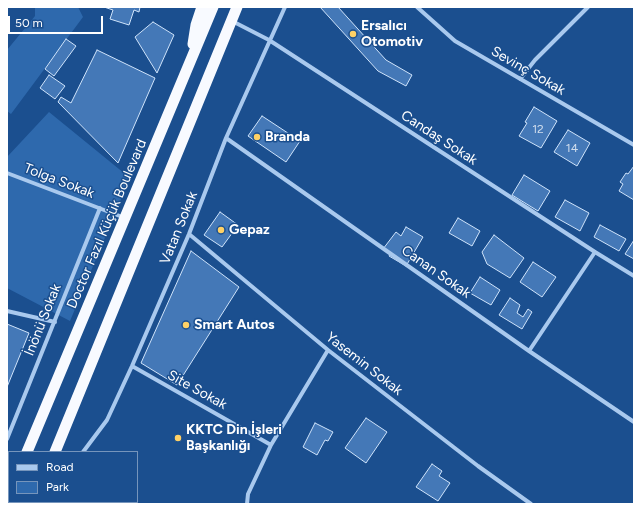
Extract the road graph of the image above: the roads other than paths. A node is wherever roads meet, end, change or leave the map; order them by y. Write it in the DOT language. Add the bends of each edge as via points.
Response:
graph roads {
  1 [pos="202,7"];
  2 [pos="213,7"];
  3 [pos="237,7"];
  4 [pos="285,7"];
  5 [pos="417,7"];
  6 [pos="588,7"];
  7 [pos="232,21"];
  8 [pos="270,40"];
  9 [pos="189,65"];
  10 [pos="520,79"];
  11 [pos="226,138"];
  12 [pos="634,145"];
  13 [pos="7,173"];
  14 [pos="100,208"];
  15 [pos="125,219"];
  16 [pos="189,234"];
  17 [pos="596,252"];
  18 [pos="634,276"];
  19 [pos="7,311"];
  20 [pos="55,322"];
  21 [pos="328,350"];
  22 [pos="529,351"];
  23 [pos="132,366"];
  24 [pos="634,422"];
  25 [pos="7,439"];
  26 [pos="271,445"];
  27 [pos="27,451"];
  28 [pos="55,451"];
  29 [pos="84,451"];
  30 [pos="247,504"];
  31 [pos="531,504"];
  1 -- 9 [label="highway"];
  2 -- 9 [label="highway, Doctor Fazıl Küçük Boulevard"];
  3 -- 7 [label="highway"];
  4 -- 8 [label="street, Vatan Sokak"];
  5 -- 10 [label="street, Sevinç Sokak" via="455,41"];
  6 -- 10 [label="street" via="535,60"];
  7 -- 8 [label="street, Candaş Sokak"];
  7 -- 28 [label="highway"];
  8 -- 11 [label="street, Vatan Sokak"];
  8 -- 17 [label="street, Candaş Sokak"];
  9 -- 15 [label="highway, Doctor Fazıl Küçük Boulevard"];
  10 -- 12 [label="street, Sevinç Sokak"];
  11 -- 16 [label="street, Vatan Sokak"];
  11 -- 22 [label="street, Canan Sokak"];
  13 -- 14 [label="street, Tolga Sokak"];
  14 -- 15 [label="street, Tolga Sokak"];
  14 -- 20 [label="street, İnönü Sokak"];
  15 -- 27 [label="highway, Doctor Fazıl Küçük Boulevard"];
  16 -- 21 [label="street, Yasemin Sokak"];
  16 -- 23 [label="street, Vatan Sokak"];
  17 -- 18 [label="street, Candaş Sokak"];
  17 -- 22 [label="street"];
  19 -- 20 [label="street"];
  20 -- 25 [label="street, İnönü Sokak"];
  21 -- 26 [label="street"];
  21 -- 31 [label="street, Yasemin Sokak"];
  22 -- 24 [label="street, Canan Sokak"];
  23 -- 26 [label="street, Site Sokak"];
  23 -- 29 [label="street, Vatan Sokak" via="107,420"];
  26 -- 30 [label="street" via="248,494"];
}
